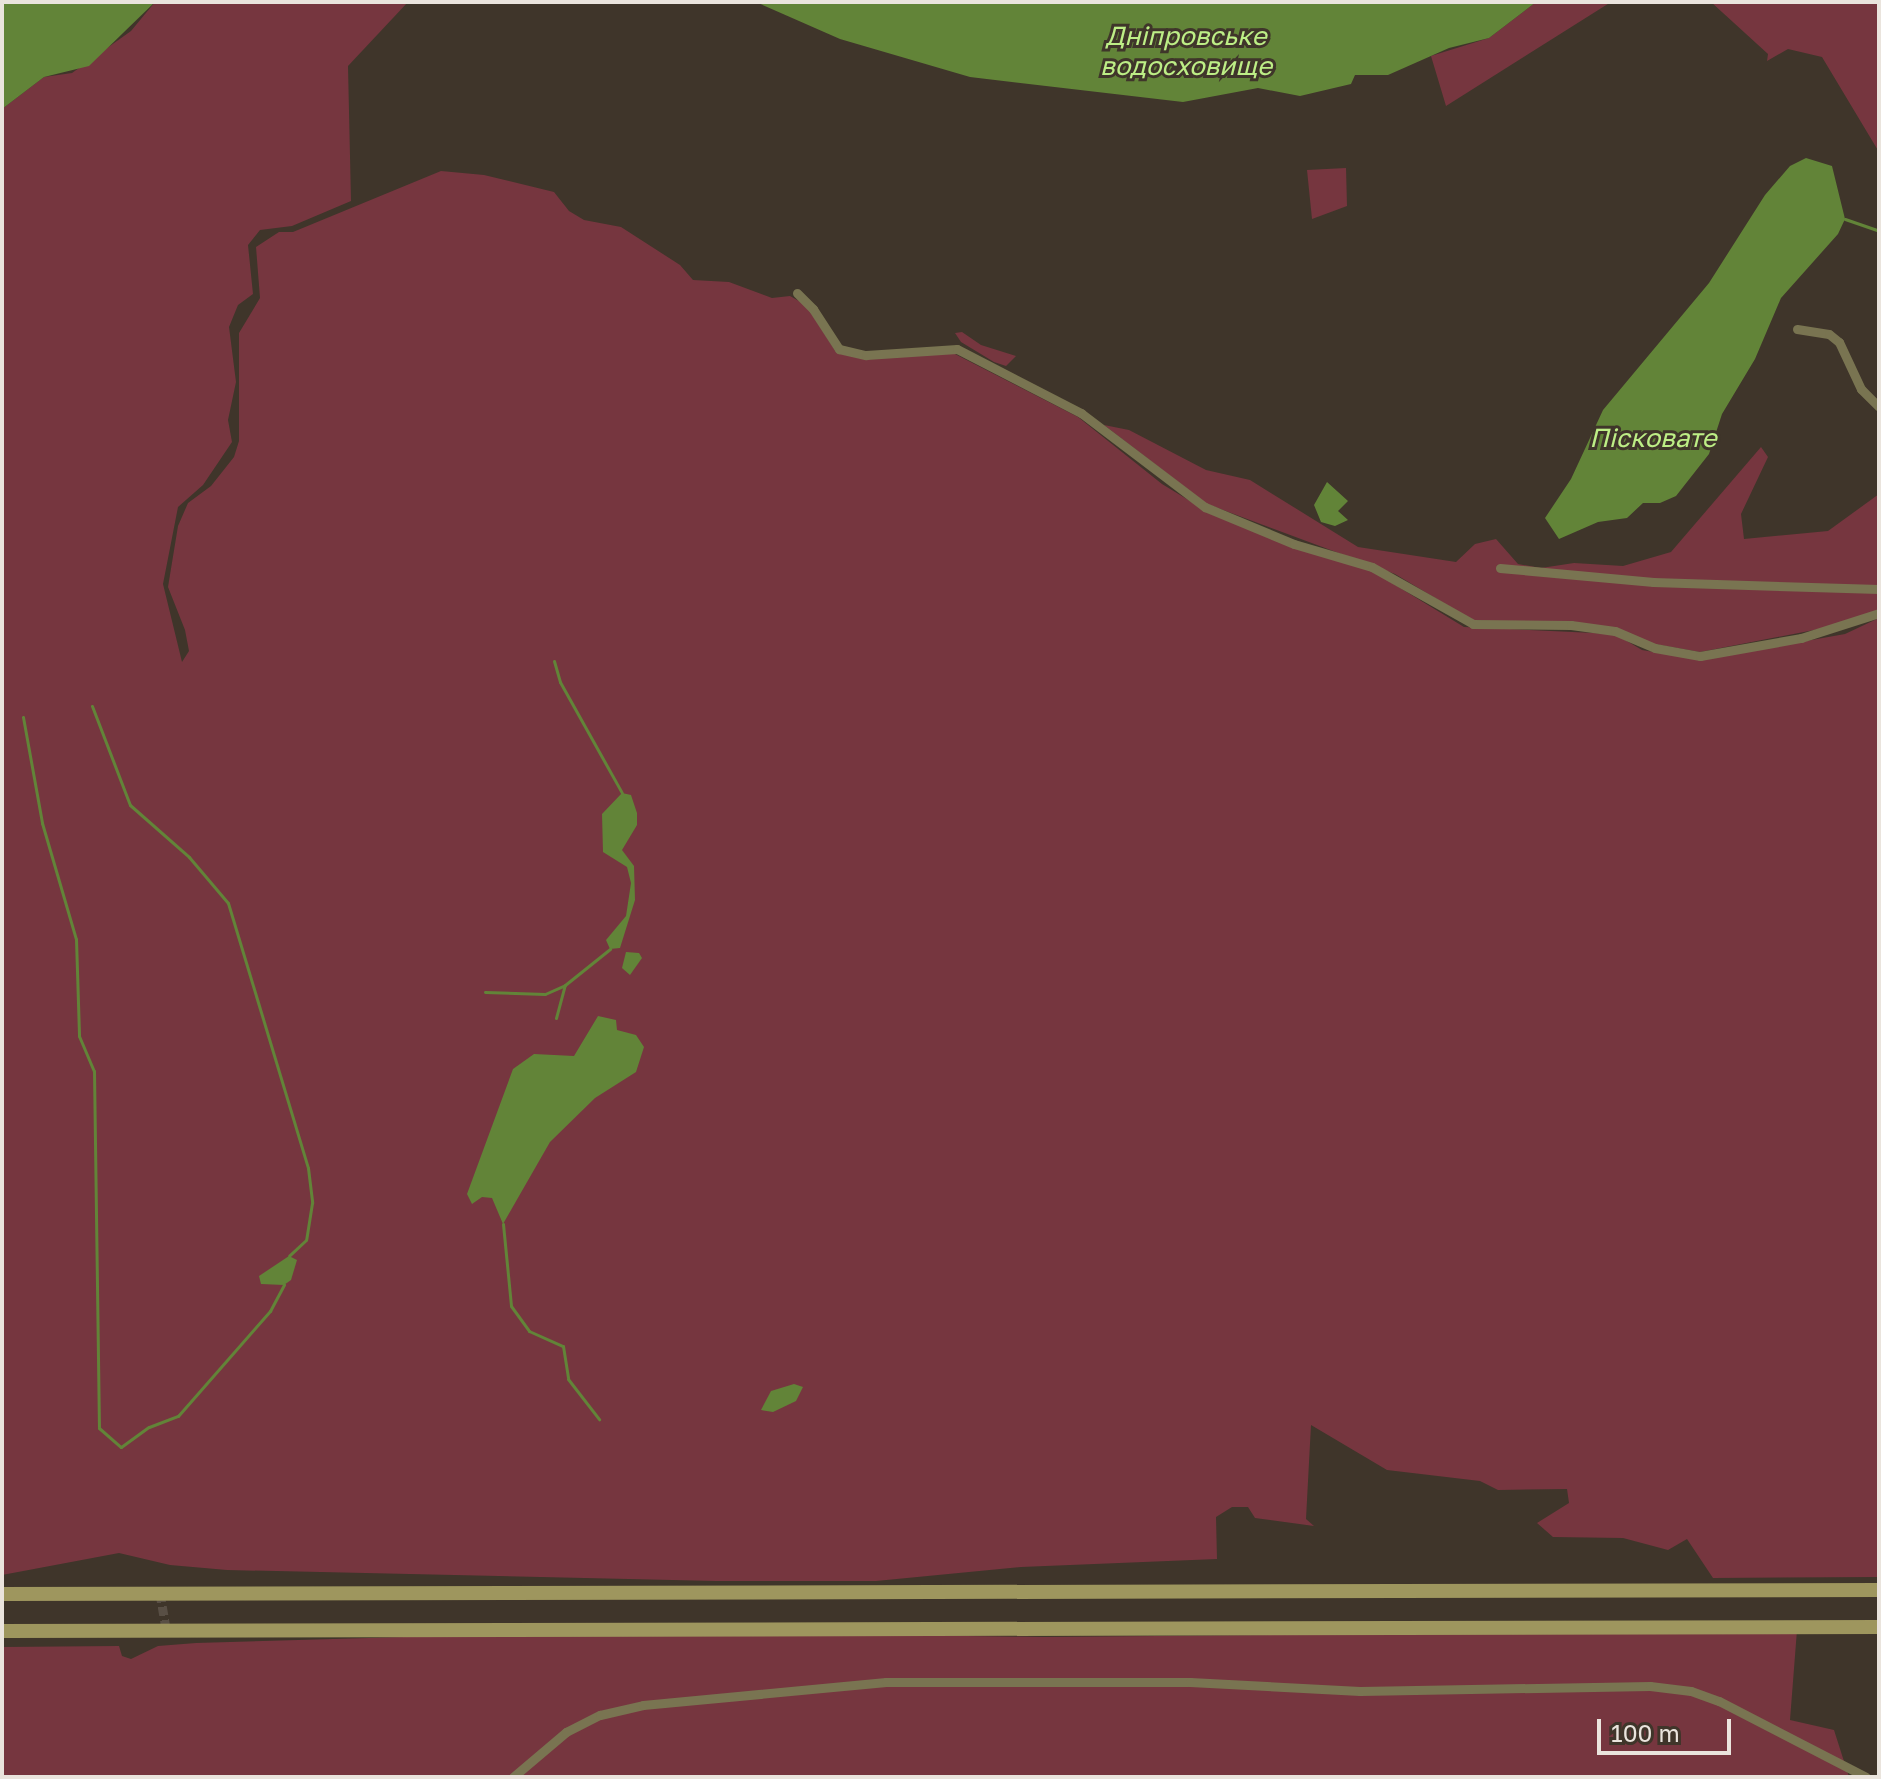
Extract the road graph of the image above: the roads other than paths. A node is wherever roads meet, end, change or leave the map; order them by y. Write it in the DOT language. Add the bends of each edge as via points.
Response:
graph roads {
  1 [pos="797,293"];
  2 [pos="1797,329"];
  3 [pos="1879,407"];
  4 [pos="1500,568"];
  5 [pos="1879,589"];
  6 [pos="1879,613"];
  7 [pos="1879,1590"];
  8 [pos="2,1594"];
  9 [pos="1879,1627"];
  10 [pos="2,1631"];
  11 [pos="513,1777"];
  12 [pos="1866,1777"];
  1 -- 6 [label="street" via="839,349 866,355 957,349 1081,413 1205,507 1294,544 1372,567 1473,624 1600,629 1655,648 1700,656 1801,638"];
  2 -- 3 [label="street" via="1829,334 1839,342 1861,389"];
  4 -- 5 [label="street" via="1653,582"];
  7 -- 8 [label="main road"];
  9 -- 10 [label="main road"];
  11 -- 12 [label="street" via="566,1732 600,1715 643,1705 886,1682 1190,1682 1299,1690 1576,1685 1691,1691"];
}
